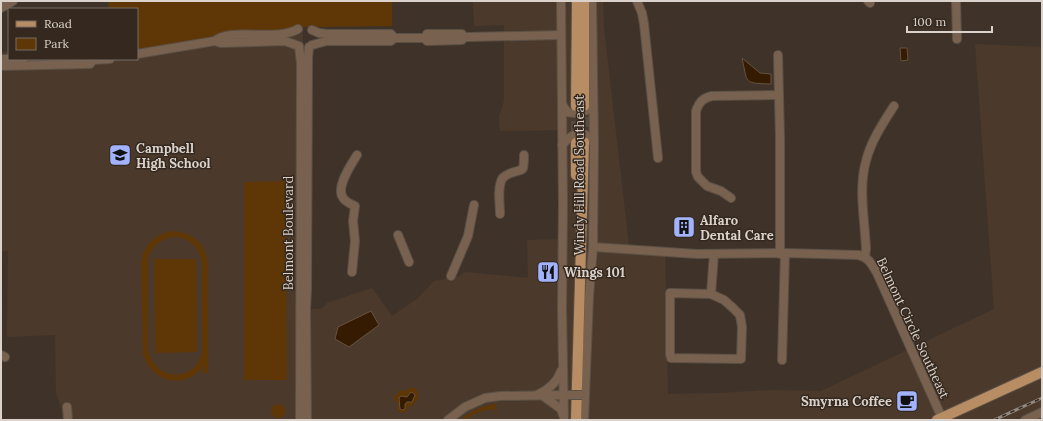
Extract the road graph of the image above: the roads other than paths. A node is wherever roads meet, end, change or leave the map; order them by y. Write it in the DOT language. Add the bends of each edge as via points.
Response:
graph roads {
  1 [pos="13,1"];
  2 [pos="561,1"];
  3 [pos="577,1"];
  4 [pos="584,1"];
  5 [pos="592,1"];
  6 [pos="637,1"];
  7 [pos="956,1"];
  8 [pos="1,8"];
  9 [pos="298,29"];
  10 [pos="312,30"];
  11 [pos="562,36"];
  12 [pos="394,38"];
  13 [pos="958,39"];
  14 [pos="215,41"];
  15 [pos="298,45"];
  16 [pos="311,46"];
  17 [pos="138,54"];
  18 [pos="778,55"];
  19 [pos="92,60"];
  20 [pos="1,66"];
  21 [pos="778,95"];
  22 [pos="562,104"];
  23 [pos="584,105"];
  24 [pos="894,106"];
  25 [pos="585,143"];
  26 [pos="562,145"];
  27 [pos="357,155"];
  28 [pos="524,155"];
  29 [pos="658,158"];
  30 [pos="731,198"];
  31 [pos="474,206"];
  32 [pos="500,214"];
  33 [pos="398,236"];
  34 [pos="593,247"];
  35 [pos="714,254"];
  36 [pos="782,254"];
  37 [pos="864,256"];
  38 [pos="409,262"];
  39 [pos="352,272"];
  40 [pos="451,276"];
  41 [pos="711,294"];
  42 [pos="782,360"];
  43 [pos="562,366"];
  44 [pos="1042,372"];
  45 [pos="566,395"];
  46 [pos="583,395"];
  47 [pos="539,396"];
  48 [pos="67,407"];
  49 [pos="1042,412"];
  50 [pos="566,419"];
  51 [pos="939,419"];
  52 [pos="68,420"];
  53 [pos="300,420"];
  54 [pos="307,420"];
  55 [pos="448,420"];
  56 [pos="576,420"];
  57 [pos="584,420"];
  58 [pos="1026,420"];
  1 -- 8 [label="street"];
  2 -- 11 [label="street, Windy Hill Road Southeast"];
  3 -- 23 [label="main road, Windy Hill Road Southeast"];
  4 -- 23 [label="main road, Windy Hill Road Southeast"];
  5 -- 23 [label="street, Windy Hill Road Southeast"];
  6 -- 29 [label="street" via="644,24"];
  7 -- 13 [label="street"];
  9 -- 10 [label="street" via="305,27"];
  9 -- 14 [label="street" via="284,34 219,37"];
  9 -- 15 [label="street" via="294,36"];
  10 -- 12 [label="street" via="327,34 391,34"];
  10 -- 16 [label="street" via="315,38"];
  11 -- 12 [label="street" via="464,37 462,34 427,34 426,38"];
  11 -- 22 [label="street, Windy Hill Road Southeast"];
  12 -- 16 [label="street" via="391,41 327,41"];
  14 -- 15 [label="street" via="285,41"];
  14 -- 17 [label="street"];
  15 -- 16 [label="street" via="304,48"];
  15 -- 53 [label="street, Belmont Boulevard" via="301,64"];
  16 -- 54 [label="street, Belmont Boulevard" via="308,57"];
  18 -- 21 [label="street"];
  19 -- 20 [label="street" via="90,64"];
  21 -- 30 [label="street" via="712,96 698,105 696,172 706,186"];
  21 -- 36 [label="street"];
  22 -- 23 [label="street" via="567,112 576,114 591,107"];
  22 -- 26 [label="street, Windy Hill Road Southeast"];
  23 -- 25 [label="street, Windy Hill Road Southeast"];
  24 -- 37 [label="street" via="874,140 866,161 863,184 866,249"];
  25 -- 26 [label="street" via="589,137 580,133 571,136"];
  25 -- 34 [label="street, Windy Hill Road Southeast"];
  25 -- 50 [label="main road, Windy Hill Road Southeast" via="576,235"];
  25 -- 56 [label="main road, Windy Hill Road Southeast"];
  26 -- 43 [label="street, Windy Hill Road Southeast"];
  27 -- 39 [label="street" via="340,188 344,200 355,206"];
  28 -- 32 [label="street" via="523,169 511,172 502,180"];
  31 -- 40 [label="street" via="468,236"];
  33 -- 38 [label="street"];
  34 -- 35 [label="street, Belmont Circle Southeast"];
  34 -- 46 [label="street, Windy Hill Road Southeast"];
  35 -- 36 [label="street, Belmont Circle Southeast"];
  35 -- 41 [label="street"];
  36 -- 37 [label="street, Belmont Circle Southeast"];
  36 -- 42 [label="street"];
  37 -- 51 [label="street, Belmont Circle Southeast" via="877,274"];
  41 -- 41 [label="street" via="670,293 671,358 741,359 740,315 724,300"];
  43 -- 45 [label="street, Windy Hill Road Southeast"];
  43 -- 47 [label="street" via="559,377"];
  44 -- 51 [label="main road"];
  45 -- 46 [label="street, bridge"];
  45 -- 47 [label="street"];
  45 -- 50 [label="street, Windy Hill Road Southeast"];
  46 -- 57 [label="street, Windy Hill Road Southeast"];
  47 -- 50 [label="street" via="561,409"];
  47 -- 55 [label="street" via="480,399 465,406"];
  48 -- 52 [label="street"];
  49 -- 58 [label="street"];
}
